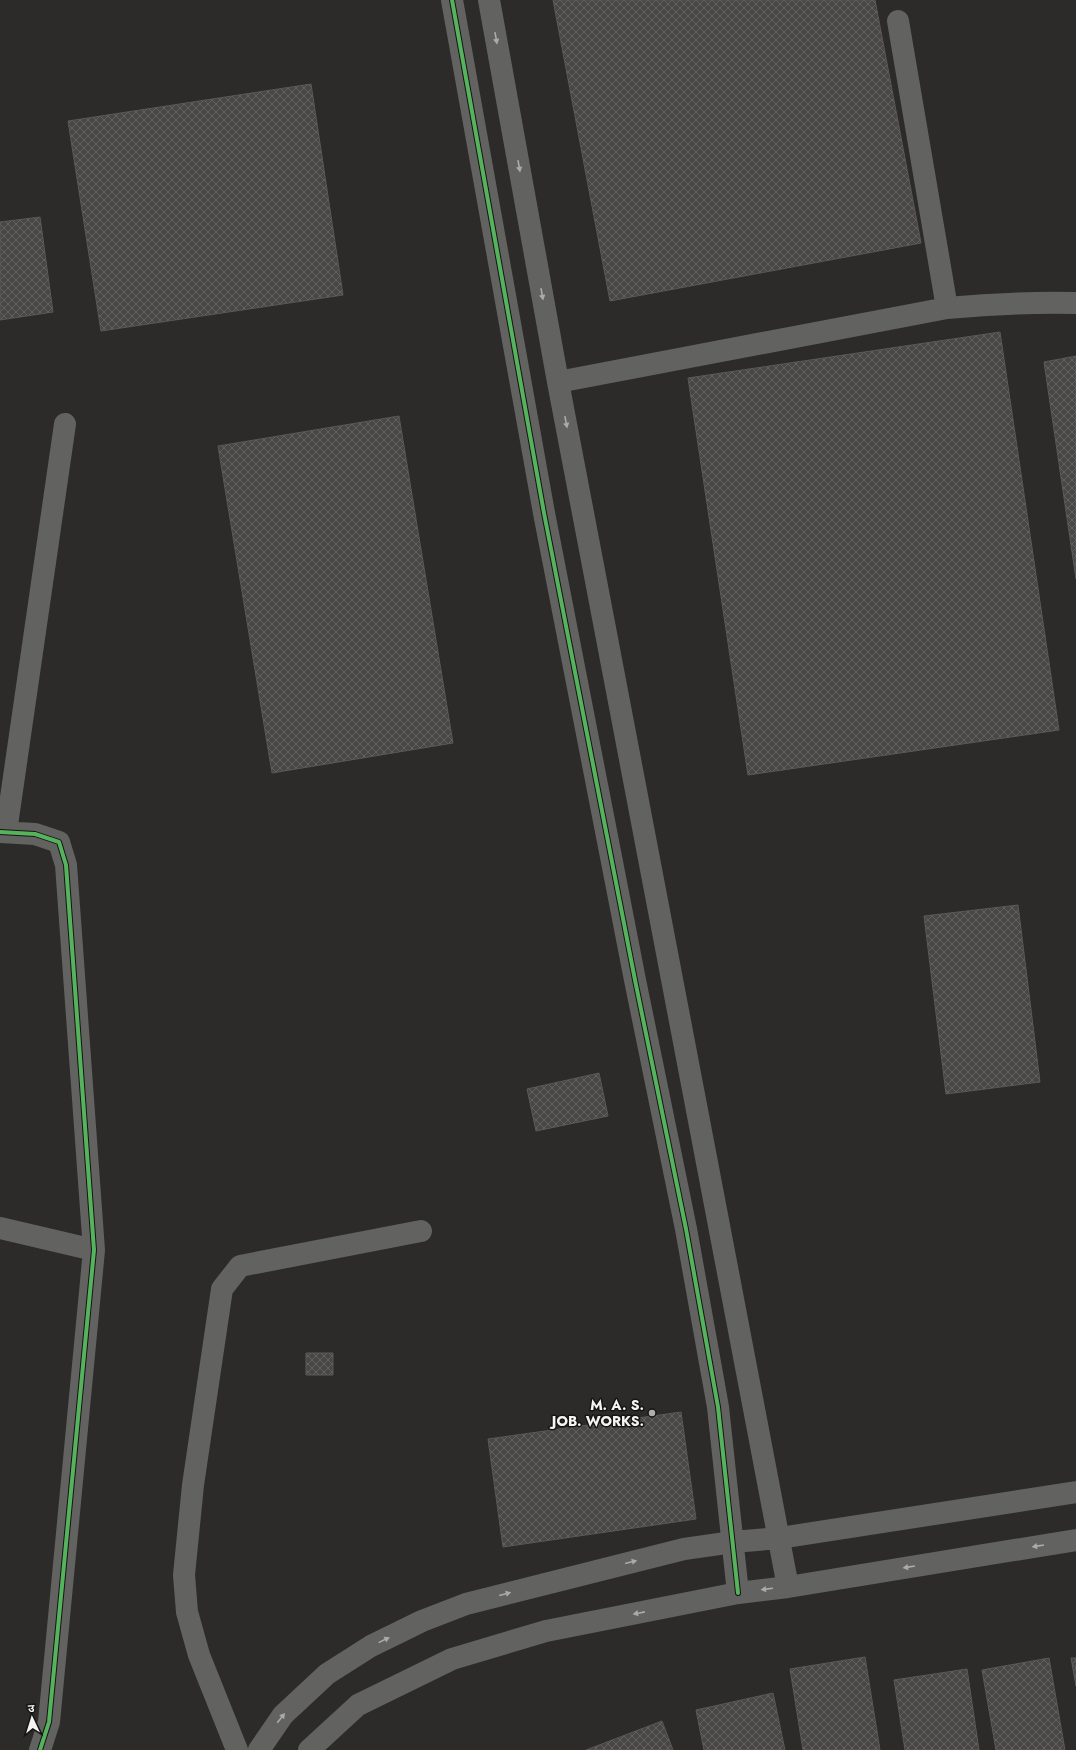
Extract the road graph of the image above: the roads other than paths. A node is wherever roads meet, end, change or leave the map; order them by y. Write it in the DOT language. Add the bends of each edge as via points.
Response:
graph roads {
  1 [pos="452,0"];
  2 [pos="489,0"];
  3 [pos="898,21"];
  4 [pos="1076,303"];
  5 [pos="947,308"];
  6 [pos="558,382"];
  7 [pos="65,424"];
  8 [pos="3,832"];
  9 [pos="0,1228"];
  10 [pos="421,1231"];
  11 [pos="94,1250"];
  12 [pos="1076,1492"];
  13 [pos="780,1538"];
  14 [pos="1076,1540"];
  15 [pos="733,1542"];
  16 [pos="788,1587"];
  17 [pos="738,1593"];
  18 [pos="40,1750"];
  19 [pos="237,1750"];
  20 [pos="259,1750"];
  21 [pos="309,1750"];
  1 -- 15 [label="street" via="544,513 686,1229 718,1407"];
  2 -- 6 [label="street, one-way"];
  3 -- 5 [label="street"];
  4 -- 5 [label="street" via="1013,303"];
  5 -- 6 [label="street"];
  6 -- 13 [label="street, one-way"];
  7 -- 8 [label="street"];
  8 -- 11 [label="street" via="35,834 59,842 66,865"];
  9 -- 11 [label="street"];
  10 -- 19 [label="street" via="240,1266 222,1289 193,1485 184,1575 187,1612 199,1655"];
  11 -- 18 [label="street" via="48,1722"];
  12 -- 13 [label="street"];
  13 -- 15 [label="street"];
  13 -- 16 [label="street"];
  14 -- 16 [label="street, one-way"];
  15 -- 17 [label="street"];
  20 -- 15 [label="street, one-way" via="283,1715 327,1674 371,1646 422,1620 466,1604 543,1584 684,1549"];
  16 -- 17 [label="street, one-way"];
  17 -- 21 [label="street, one-way" via="546,1631 452,1659 358,1705"];
}
